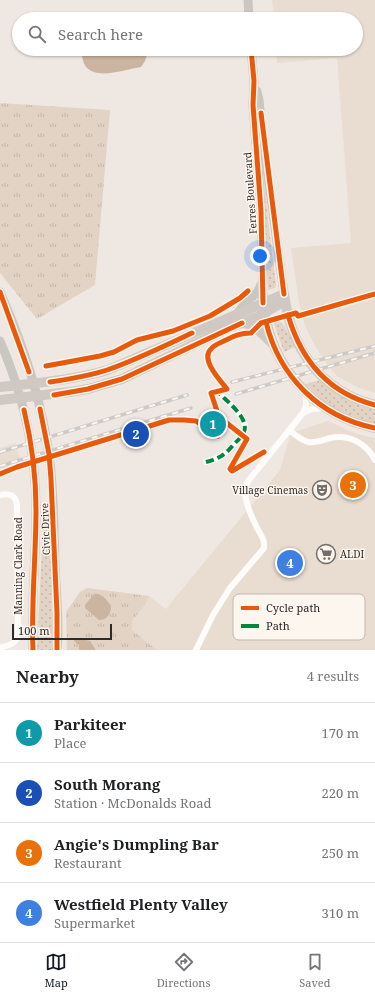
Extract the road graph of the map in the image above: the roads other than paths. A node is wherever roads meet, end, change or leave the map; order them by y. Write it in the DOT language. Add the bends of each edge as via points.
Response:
graph roads {
  1 [pos="248,0"];
  2 [pos="249,12"];
  3 [pos="252,56"];
  4 [pos="254,81"];
  5 [pos="262,283"];
  6 [pos="0,292"];
  7 [pos="285,298"];
  8 [pos="264,308"];
  9 [pos="237,314"];
  10 [pos="242,323"];
  11 [pos="0,341"];
  12 [pos="274,345"];
  13 [pos="33,384"];
  14 [pos="17,385"];
  15 [pos="0,387"];
  16 [pos="217,391"];
  17 [pos="306,393"];
  18 [pos="37,396"];
  19 [pos="20,398"];
  20 [pos="0,400"];
  21 [pos="375,405"];
  22 [pos="325,408"];
  23 [pos="303,413"];
  24 [pos="375,428"];
  25 [pos="289,430"];
  26 [pos="375,460"];
  27 [pos="206,462"];
  28 [pos="0,495"];
  29 [pos="0,648"];
  30 [pos="33,650"];
  31 [pos="57,650"];
  32 [pos="196,650"];
  1 -- 2 [label="main road"];
  3 -- 4 [label="main road, Ferres Boulevard"];
  4 -- 5 [label="main road, Ferres Boulevard"];
  4 -- 7 [label="main road, Ferres Boulevard" via="259,100"];
  5 -- 8 [label="main road, Ferres Boulevard"];
  5 -- 9 [label="main road" via="257,293 246,301"];
  6 -- 13 [label="main road, Civic Drive"];
  7 -- 8 [label="main road"];
  7 -- 21 [label="main road" via="293,332 304,355 336,388"];
  8 -- 9 [label="main road"];
  8 -- 10 [label="main road"];
  8 -- 12 [label="main road"];
  9 -- 13 [label="main road" via="108,370"];
  10 -- 12 [label="main road" via="253,326"];
  10 -- 18 [label="main road" via="122,379 83,390"];
  11 -- 14 [label="main road, Civic Drive"];
  12 -- 17 [label="main road" via="286,371"];
  13 -- 14 [label="main road"];
  13 -- 18 [label="main road, Civic Drive"];
  14 -- 15 [label="main road"];
  14 -- 19 [label="main road, Civic Drive"];
  16 -- 27 [label="street" via="239,413 245,428 243,434 224,455"];
  17 -- 22 [label="main road"];
  17 -- 23 [label="street"];
  18 -- 19 [label="main road"];
  18 -- 31 [label="main road, Civic Drive" via="50,463"];
  19 -- 20 [label="main road"];
  19 -- 30 [label="main road, Civic Drive" via="34,467 36,509"];
  22 -- 23 [label="street"];
  22 -- 24 [label="main road" via="349,420"];
  23 -- 25 [label="street"];
  25 -- 26 [label="street" via="310,442 335,437 350,439 362,444"];
  25 -- 32 [label="street" via="245,486 245,498 263,538 264,548 230,588"];
  28 -- 29 [label="street, Manning Clark Road" via="9,494 18,505 18,637 12,644"];
}
